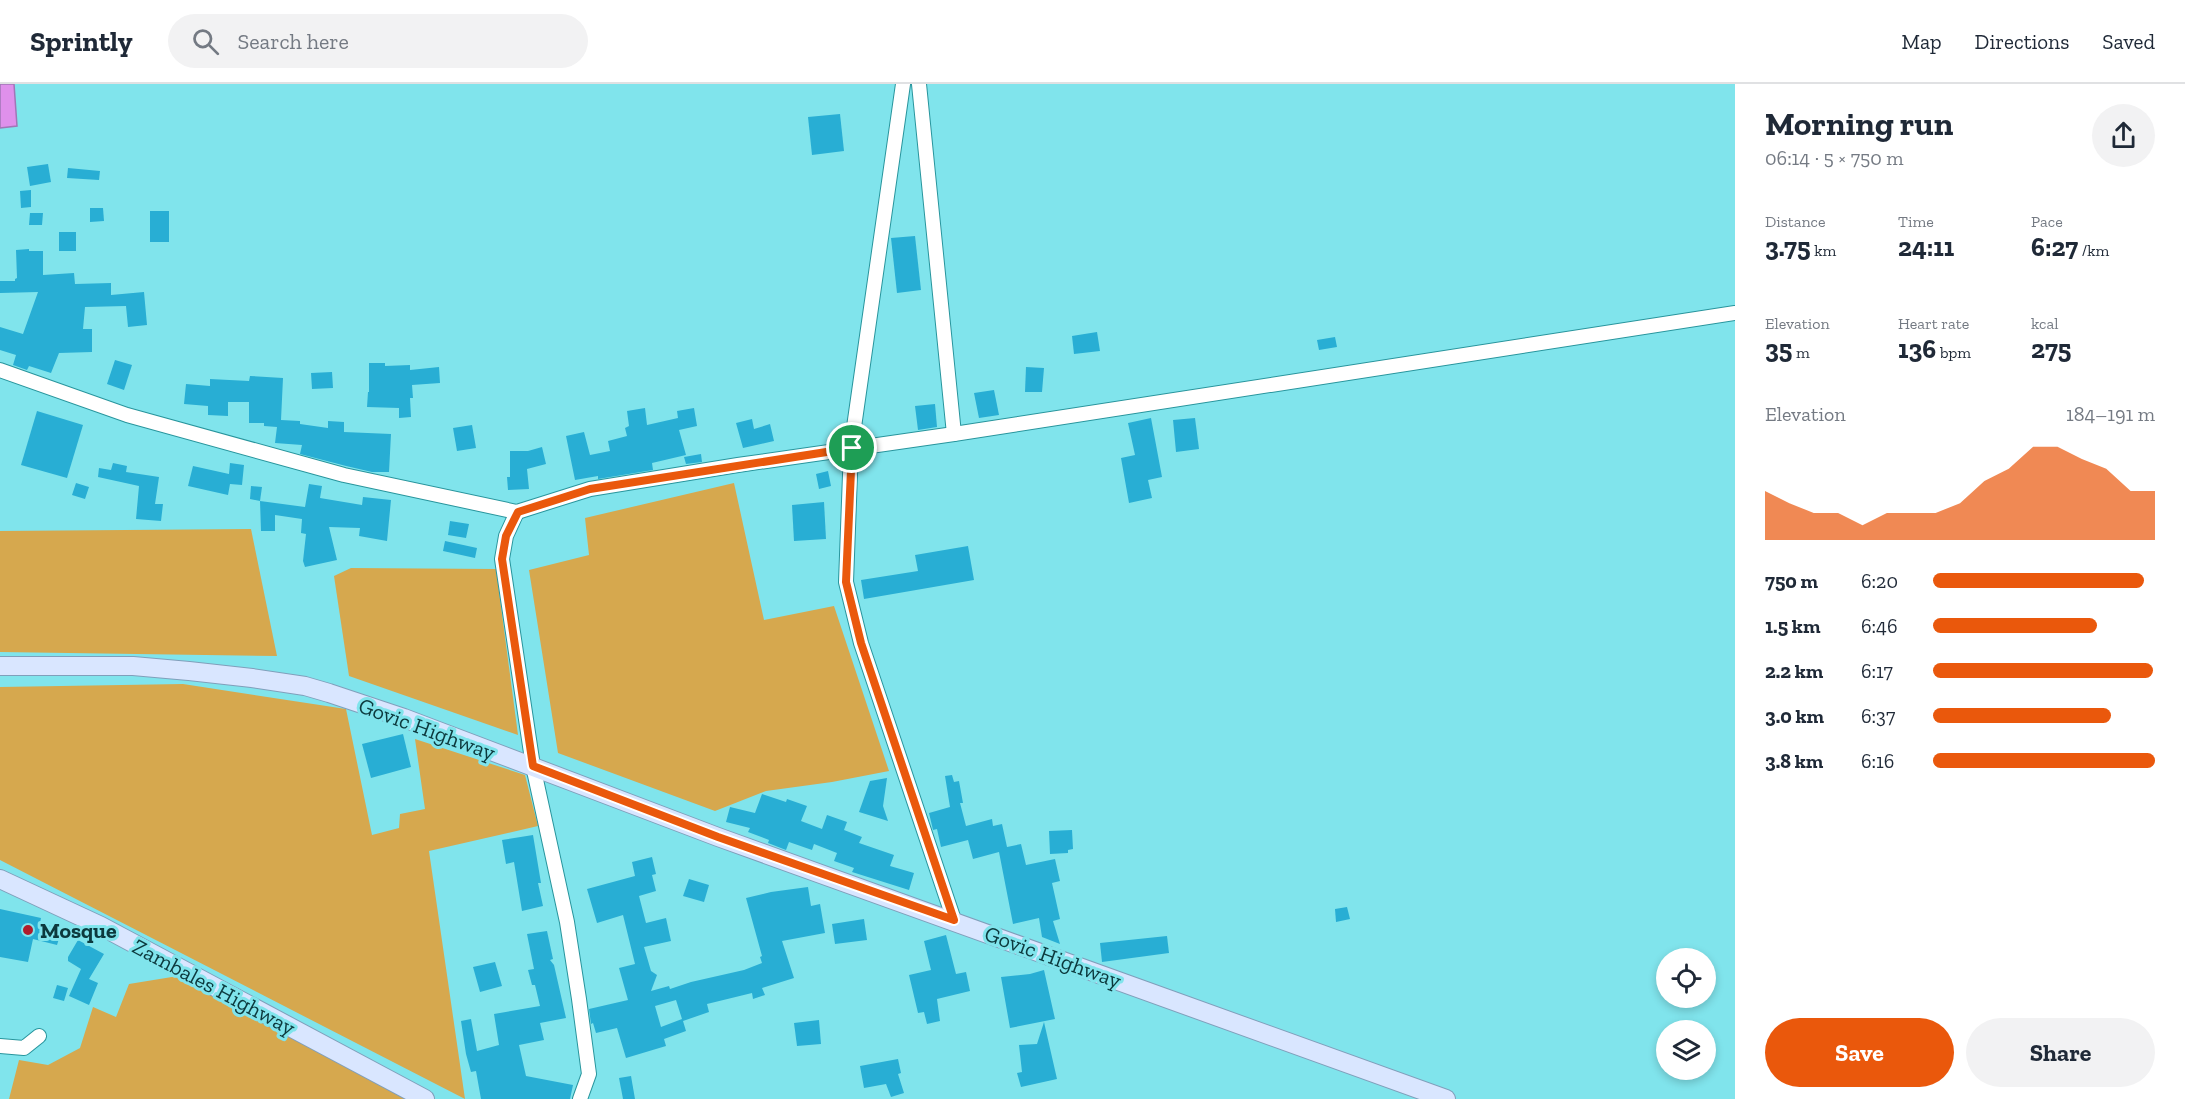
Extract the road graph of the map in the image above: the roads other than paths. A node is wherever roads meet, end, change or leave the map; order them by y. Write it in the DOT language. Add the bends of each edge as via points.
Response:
graph roads {
  1 [pos="903,84"];
  2 [pos="919,84"];
  3 [pos="1735,313"];
  4 [pos="0,370"];
  5 [pos="954,434"];
  6 [pos="852,448"];
  7 [pos="518,512"];
  8 [pos="0,666"];
  9 [pos="533,766"];
  10 [pos="0,879"];
  11 [pos="954,920"];
  12 [pos="39,1036"];
  13 [pos="0,1046"];
  14 [pos="425,1099"];
  15 [pos="580,1099"];
  16 [pos="1446,1099"];
  1 -- 6 [label="street"];
  2 -- 5 [label="street"];
  3 -- 5 [label="street"];
  4 -- 7 [label="street" via="127,415 344,475"];
  5 -- 6 [label="street"];
  6 -- 7 [label="street" via="590,489"];
  6 -- 11 [label="street" via="846,582 861,643"];
  7 -- 9 [label="street" via="506,536 502,559"];
  8 -- 9 [label="main road, Govic Highway" via="133,666 305,686"];
  9 -- 11 [label="main road, Govic Highway" via="718,837"];
  9 -- 15 [label="street" via="567,922 579,999 589,1074"];
  10 -- 14 [label="main road, Zambales Highway" via="101,926"];
  11 -- 16 [label="main road, Govic Highway"];
  12 -- 13 [label="street" via="24,1048"];
}
